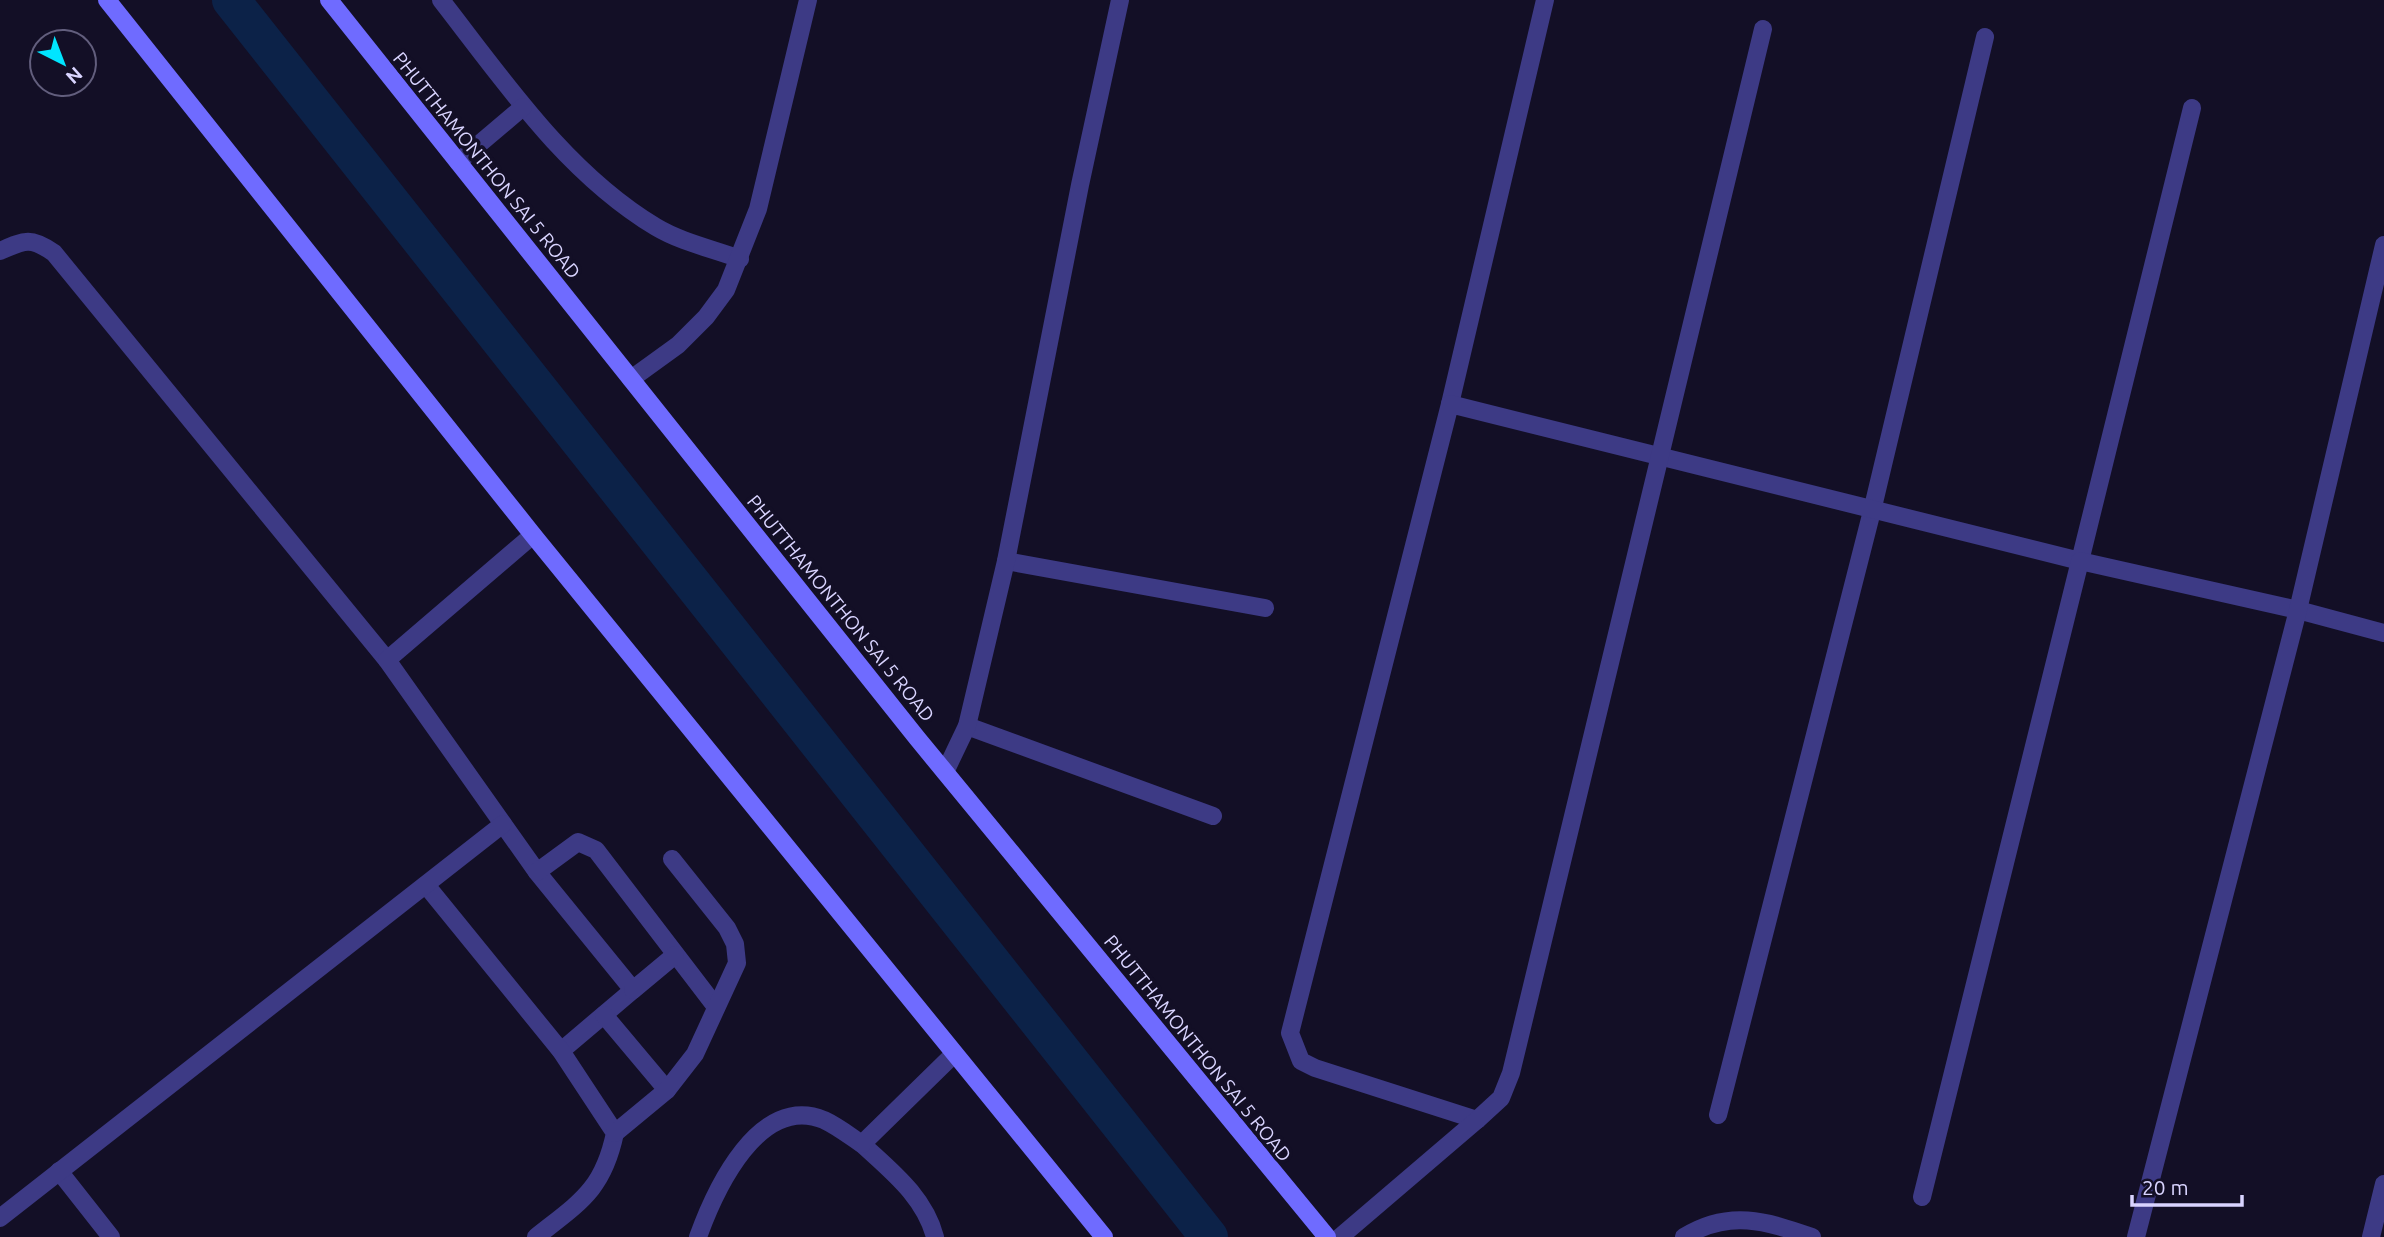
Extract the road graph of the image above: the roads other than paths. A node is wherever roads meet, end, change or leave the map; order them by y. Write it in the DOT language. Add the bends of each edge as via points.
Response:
graph roads {
  1 [pos="107,0"];
  2 [pos="329,0"];
  3 [pos="441,0"];
  4 [pos="808,0"];
  5 [pos="1120,0"];
  6 [pos="1545,0"];
  7 [pos="1763,29"];
  8 [pos="1985,37"];
  9 [pos="523,107"];
  10 [pos="2192,108"];
  11 [pos="458,162"];
  12 [pos="2384,245"];
  13 [pos="0,251"];
  14 [pos="740,259"];
  15 [pos="631,379"];
  16 [pos="1450,404"];
  17 [pos="1660,457"];
  18 [pos="1872,511"];
  19 [pos="533,535"];
  20 [pos="1006,561"];
  21 [pos="2080,561"];
  22 [pos="1265,608"];
  23 [pos="2298,610"];
  24 [pos="2384,634"];
  25 [pos="387,660"];
  26 [pos="967,726"];
  27 [pos="945,772"];
  28 [pos="1213,816"];
  29 [pos="503,824"];
  30 [pos="672,859"];
  31 [pos="537,872"];
  32 [pos="426,885"];
  33 [pos="675,955"];
  34 [pos="633,990"];
  35 [pos="716,1007"];
  36 [pos="604,1015"];
  37 [pos="561,1051"];
  38 [pos="954,1054"];
  39 [pos="667,1090"];
  40 [pos="1718,1115"];
  41 [pos="1478,1120"];
  42 [pos="615,1133"];
  43 [pos="862,1144"];
  44 [pos="59,1171"];
  45 [pos="2384,1184"];
  46 [pos="1922,1197"];
  47 [pos="0,1218"];
  48 [pos="111,1237"];
  49 [pos="536,1237"];
  50 [pos="698,1237"];
  51 [pos="934,1237"];
  52 [pos="1104,1237"];
  53 [pos="1326,1237"];
  54 [pos="1340,1237"];
  55 [pos="1684,1237"];
  56 [pos="1812,1237"];
  57 [pos="2136,1237"];
  58 [pos="2371,1237"];
  1 -- 19 [label="main road"];
  2 -- 11 [label="main road, PHUTTHAMONTHON SAI 5 ROAD"];
  3 -- 9 [label="street"];
  4 -- 14 [label="street" via="758,209"];
  5 -- 20 [label="street"];
  6 -- 16 [label="street"];
  7 -- 17 [label="street"];
  8 -- 18 [label="street"];
  9 -- 11 [label="street"];
  9 -- 14 [label="street" via="621,204 659,229"];
  10 -- 21 [label="street"];
  11 -- 15 [label="main road, PHUTTHAMONTHON SAI 5 ROAD"];
  12 -- 23 [label="street"];
  13 -- 25 [label="street" via="21,242 37,242 54,253"];
  14 -- 15 [label="street" via="726,290 706,317 678,345"];
  15 -- 27 [label="main road, PHUTTHAMONTHON SAI 5 ROAD"];
  16 -- 17 [label="street"];
  16 -- 41 [label="street" via="1290,1032 1301,1060 1315,1068"];
  17 -- 18 [label="street"];
  17 -- 41 [label="street" via="1519,1044 1501,1098"];
  18 -- 21 [label="street"];
  18 -- 40 [label="street"];
  19 -- 25 [label="street"];
  19 -- 38 [label="main road"];
  20 -- 22 [label="street"];
  20 -- 26 [label="street"];
  21 -- 23 [label="street"];
  21 -- 46 [label="street"];
  23 -- 24 [label="street"];
  23 -- 57 [label="street"];
  25 -- 29 [label="street"];
  26 -- 27 [label="street"];
  26 -- 28 [label="street"];
  27 -- 53 [label="main road, PHUTTHAMONTHON SAI 5 ROAD"];
  29 -- 31 [label="street"];
  29 -- 32 [label="street"];
  30 -- 35 [label="street" via="735,944 737,963"];
  31 -- 33 [label="street" via="578,842 588,845"];
  31 -- 34 [label="street"];
  32 -- 37 [label="street"];
  32 -- 44 [label="street"];
  33 -- 34 [label="street"];
  33 -- 35 [label="street"];
  34 -- 36 [label="street"];
  35 -- 39 [label="street" via="695,1054"];
  36 -- 37 [label="street"];
  36 -- 39 [label="street"];
  37 -- 42 [label="street"];
  38 -- 43 [label="street"];
  38 -- 52 [label="main road"];
  39 -- 42 [label="street"];
  41 -- 54 [label="street"];
  42 -- 49 [label="street" via="608,1164 589,1195"];
  43 -- 50 [label="street" via="823,1120 779,1119 749,1141 710,1204"];
  43 -- 51 [label="street" via="911,1189 929,1217"];
  44 -- 47 [label="street"];
  44 -- 48 [label="street"];
  45 -- 58 [label="street"];
  55 -- 56 [label="street" via="1699,1227 1730,1218 1775,1224"];
}
